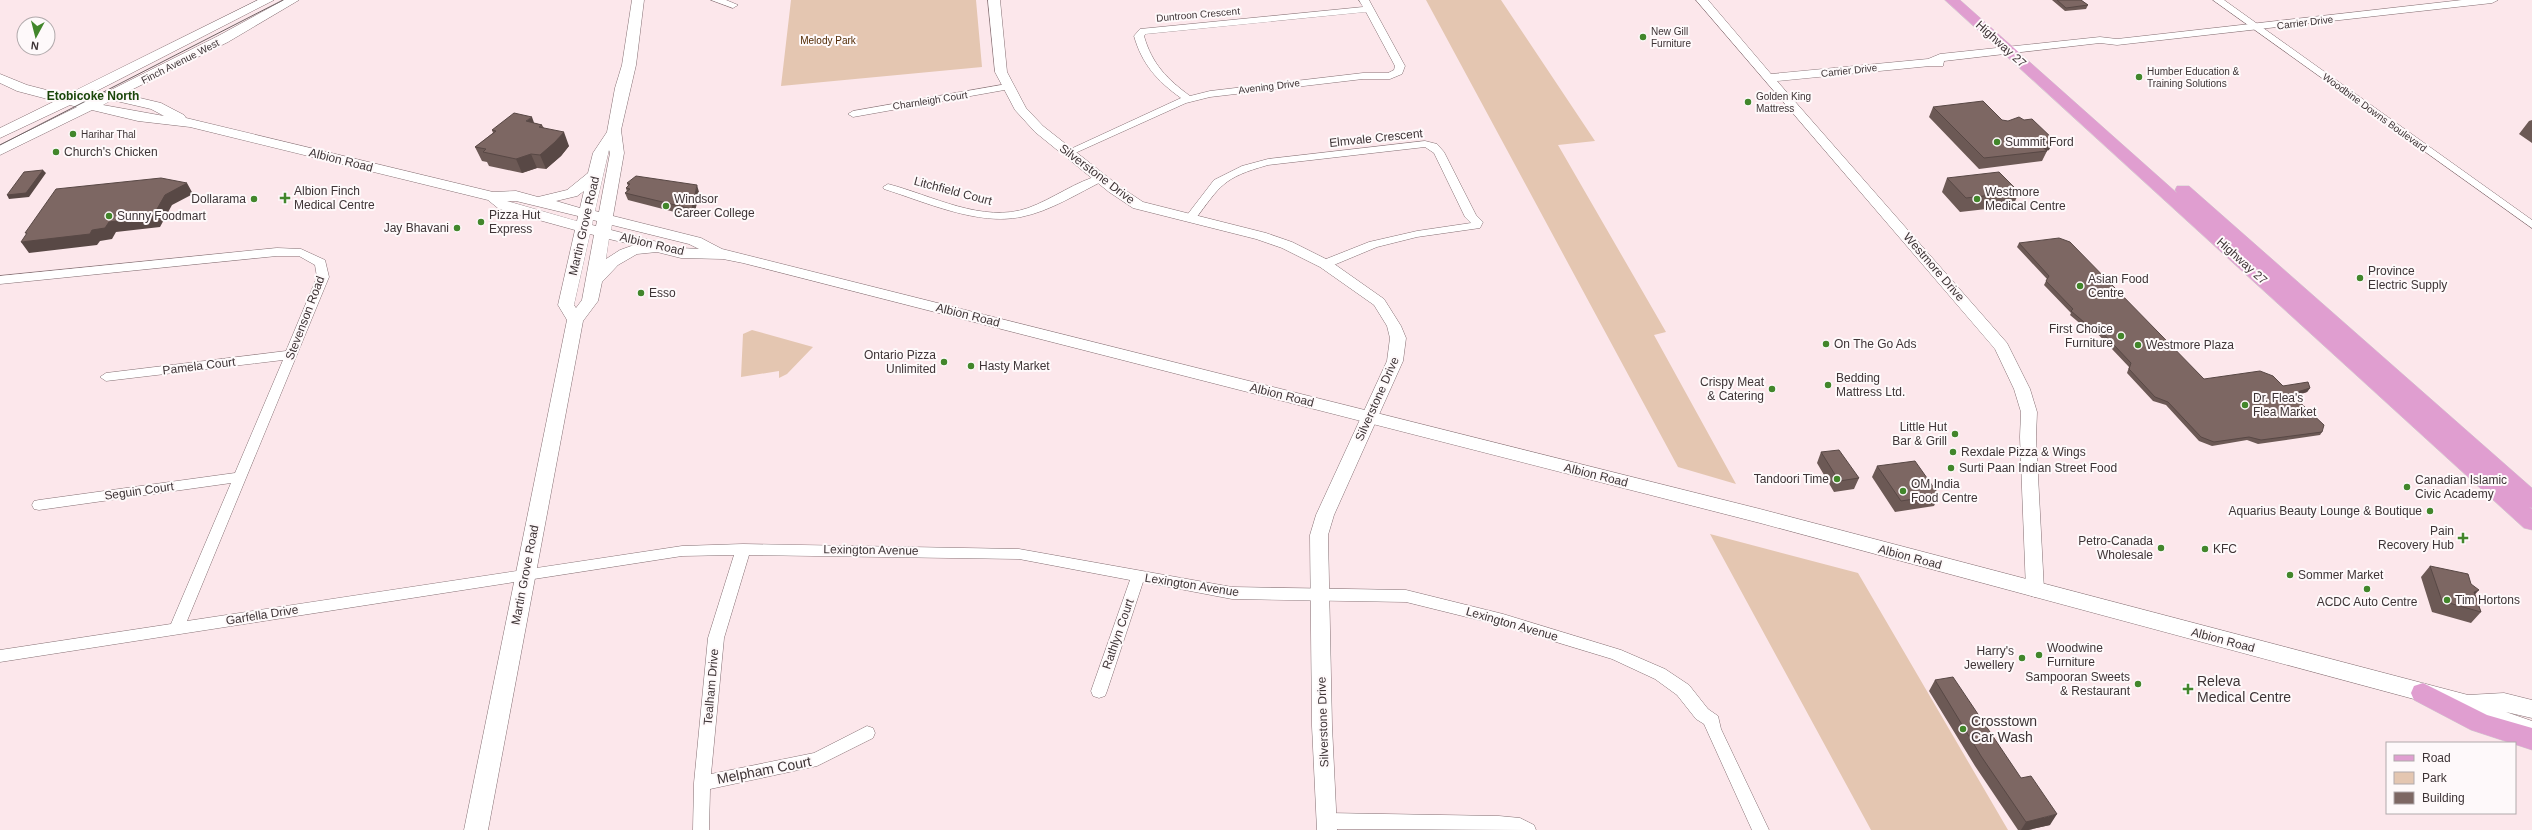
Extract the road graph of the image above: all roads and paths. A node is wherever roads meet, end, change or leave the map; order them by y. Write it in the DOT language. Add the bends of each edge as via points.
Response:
graph roads {
  1 [pos="268,0"];
  2 [pos="293,0"];
  3 [pos="638,0"];
  4 [pos="716,0"];
  5 [pos="994,0"];
  6 [pos="1364,0"];
  7 [pos="1702,0"];
  8 [pos="1952,0"];
  9 [pos="1969,0"];
  10 [pos="2218,0"];
  11 [pos="2492,0"];
  12 [pos="733,5"];
  13 [pos="1369,9"];
  14 [pos="2256,27"];
  15 [pos="2020,53"];
  16 [pos="0,77"];
  17 [pos="1768,78"];
  18 [pos="1007,87"];
  19 [pos="88,91"];
  20 [pos="112,96"];
  21 [pos="1188,99"];
  22 [pos="69,100"];
  23 [pos="91,106"];
  24 [pos="854,114"];
  25 [pos="190,123"];
  26 [pos="0,134"];
  27 [pos="613,134"];
  28 [pos="0,151"];
  29 [pos="1069,152"];
  30 [pos="595,175"];
  31 [pos="1101,178"];
  32 [pos="888,187"];
  33 [pos="493,197"];
  34 [pos="530,199"];
  35 [pos="1190,219"];
  36 [pos="585,220"];
  37 [pos="2532,224"];
  38 [pos="604,225"];
  39 [pos="662,248"];
  40 [pos="723,254"];
  41 [pos="1325,264"];
  42 [pos="0,280"];
  43 [pos="593,282"];
  44 [pos="575,320"];
  45 [pos="291,355"];
  46 [pos="106,377"];
  47 [pos="1370,417"];
  48 [pos="240,477"];
  49 [pos="2532,500"];
  50 [pos="39,505"];
  51 [pos="2532,522"];
  52 [pos="743,549"];
  53 [pos="525,574"];
  54 [pos="1138,577"];
  55 [pos="2035,590"];
  56 [pos="1319,594"];
  57 [pos="177,628"];
  58 [pos="0,656"];
  59 [pos="1099,691"];
  60 [pos="2423,693"];
  61 [pos="2467,704"];
  62 [pos="2532,709"];
  63 [pos="2532,730"];
  64 [pos="867,733"];
  65 [pos="2532,739"];
  66 [pos="702,783"];
  67 [pos="1327,825"];
  68 [pos="476,830"];
  69 [pos="701,830"];
  70 [pos="1528,830"];
  71 [pos="1761,830"];
  1 -- 19 [label="main road, Finch Avenue West"];
  2 -- 20 [label="main road, Finch Avenue West"];
  3 -- 27 [label="main road, Martin Grove Road" via="629,65"];
  4 -- 12 [label="street"];
  5 -- 18 [label="street, Silverstone Drive" via="1001,72"];
  6 -- 13 [label="street, Avening Drive"];
  7 -- 17 [label="street, Westmore Drive"];
  8 -- 15 [label="main road, Highway 27"];
  9 -- 15 [label="main road, Highway 27"];
  10 -- 14 [label="street, Woodbine Downs Boulevard"];
  11 -- 14 [label="street, Carrier Drive"];
  13 -- 21 [label="street, Avening Drive" via="1400,66 1399,72 1390,76 1363,76 1249,88"];
  13 -- 21 [label="street, Duntroon Crescent" via="1143,31 1139,36 1141,49 1149,65 1159,78"];
  14 -- 15 [label="street, Carrier Drive" via="2117,42 2107,47"];
  14 -- 37 [label="street, Woodbine Downs Boulevard"];
  15 -- 17 [label="street, Carrier Drive" via="1943,64 1930,62"];
  15 -- 49 [label="main road, Highway 27"];
  15 -- 51 [label="main road, Highway 27"];
  16 -- 19 [label="main road, Albion Road"];
  16 -- 22 [label="main road, Albion Road" via="22,88"];
  17 -- 55 [label="street, Westmore Drive" via="1986,328 2002,348 2018,376 2029,412"];
  18 -- 24 [label="street, Charnleigh Court"];
  18 -- 29 [label="street, Silverstone Drive" via="1020,110"];
  19 -- 20 [label="main road, Albion Road"];
  19 -- 22 [label="main road, Finch Avenue West"];
  20 -- 23 [label="main road, Finch Avenue West"];
  20 -- 25 [label="main road, Albion Road" via="156,106"];
  21 -- 29 [label="street, Avening Drive"];
  22 -- 23 [label="main road, Albion Road"];
  22 -- 26 [label="main road, Finch Avenue West"];
  23 -- 25 [label="main road, Albion Road" via="138,117"];
  23 -- 28 [label="main road, Finch Avenue West"];
  25 -- 33 [label="main road, Albion Road"];
  27 -- 30 [label="main road, Martin Grove Road" via="600,153"];
  27 -- 38 [label="main road, Martin Grove Road" via="617,152"];
  29 -- 31 [label="street, Silverstone Drive"];
  30 -- 34 [label="main road" via="579,189 564,196"];
  30 -- 36 [label="main road, Martin Grove Road"];
  31 -- 32 [label="street, Litchfield Court" via="1029,212 1010,216 987,215"];
  31 -- 35 [label="street, Silverstone Drive" via="1138,205"];
  33 -- 34 [label="main road, Albion Road" via="516,196"];
  33 -- 36 [label="main road, Albion Road" via="504,206"];
  34 -- 36 [label="main road, Albion Road"];
  35 -- 41 [label="street, Silverstone Drive" via="1287,245"];
  35 -- 41 [label="street, Elmvale Crescent" via="1213,187 1231,174 1250,167 1268,162 1414,145 1433,146 1439,152 1471,217 1476,219 1476,226 1417,234 1373,244"];
  36 -- 38 [label="main road, Albion Road"];
  36 -- 44 [label="main road, Martin Grove Road" via="566,305"];
  38 -- 39 [label="main road, Albion Road"];
  38 -- 40 [label="main road, Albion Road" via="695,241"];
  38 -- 43 [label="main road, Martin Grove Road"];
  39 -- 40 [label="main road, Albion Road" via="681,253"];
  39 -- 43 [label="main road" via="640,248 624,253 611,261"];
  40 -- 47 [label="main road, Albion Road"];
  41 -- 47 [label="street, Silverstone Drive" via="1379,302 1396,332 1398,347 1395,361"];
  42 -- 45 [label="street, Stevenson Road" via="277,252 301,253 321,263 323,277"];
  43 -- 44 [label="main road, Martin Grove Road" via="590,301"];
  44 -- 53 [label="main road, Martin Grove Road"];
  45 -- 46 [label="street, Pamela Court"];
  45 -- 48 [label="street, Stevenson Road"];
  47 -- 55 [label="main road, Albion Road"];
  47 -- 56 [label="street, Silverstone Drive" via="1325,515 1319,534"];
  48 -- 50 [label="street, Seguin Court"];
  48 -- 57 [label="street, Stevenson Road"];
  52 -- 53 [label="street, Lexington Avenue" via="682,551"];
  52 -- 54 [label="street, Lexington Avenue" via="1019,554"];
  52 -- 66 [label="street, Tealham Drive" via="716,638"];
  53 -- 57 [label="street, Garfella Drive"];
  53 -- 68 [label="main road, Martin Grove Road"];
  54 -- 56 [label="street, Lexington Avenue" via="1232,593"];
  54 -- 59 [label="street, Rathlyn Court"];
  55 -- 60 [label="main road, Albion Road"];
  56 -- 67 [label="street, Silverstone Drive"];
  56 -- 71 [label="street, Lexington Avenue" via="1382,595 1428,600 1616,654 1660,674 1683,690 1702,714 1712,721 1713,729"];
  57 -- 58 [label="street, Garfella Drive"];
  60 -- 61 [label="main road, Albion Road"];
  60 -- 65 [label="main road" via="2480,723"];
  61 -- 62 [label="main road, Albion Road" via="2504,702"];
  61 -- 63 [label="main road, Albion Road" via="2513,725"];
  64 -- 66 [label="street, Melpham Court" via="818,759"];
  66 -- 69 [label="street, Tealham Drive"];
  67 -- 70 [label="street" via="1499,824 1520,826"];
}
